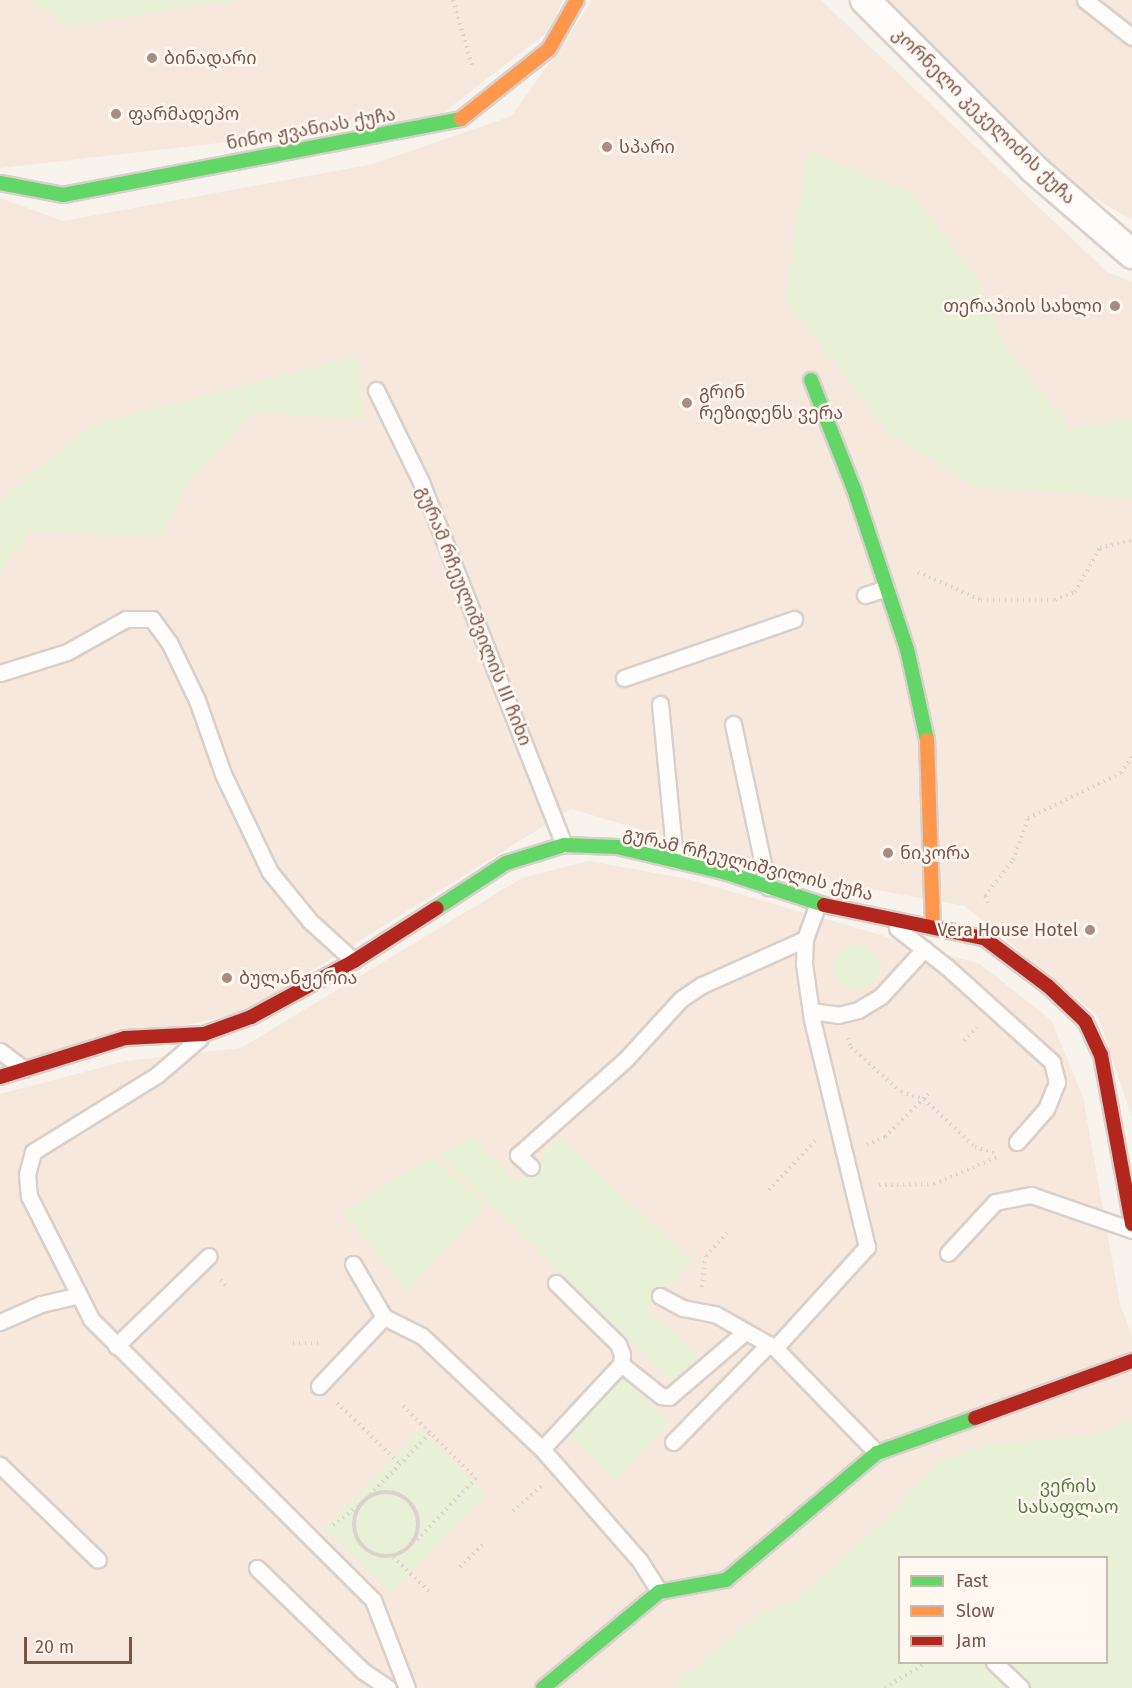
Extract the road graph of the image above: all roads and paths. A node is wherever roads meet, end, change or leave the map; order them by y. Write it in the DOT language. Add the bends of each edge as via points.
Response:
graph roads {
  1 [pos="453,0"];
  2 [pos="577,0"];
  3 [pos="865,0"];
  4 [pos="1084,0"];
  5 [pos="1132,37"];
  6 [pos="483,105"];
  7 [pos="0,183"];
  8 [pos="1132,254"];
  9 [pos="811,380"];
  10 [pos="376,390"];
  11 [pos="1132,540"];
  12 [pos="914,570"];
  13 [pos="886,588"];
  14 [pos="865,595"];
  15 [pos="794,619"];
  16 [pos="0,673"];
  17 [pos="624,678"];
  18 [pos="660,704"];
  19 [pos="733,724"];
  20 [pos="1132,756"];
  21 [pos="564,845"];
  22 [pos="675,860"];
  23 [pos="768,887"];
  24 [pos="818,904"];
  25 [pos="993,913"];
  26 [pos="883,916"];
  27 [pos="933,927"];
  28 [pos="805,939"];
  29 [pos="924,949"];
  30 [pos="354,960"];
  31 [pos="811,1011"];
  32 [pos="838,1015"];
  33 [pos="204,1034"];
  34 [pos="0,1051"];
  35 [pos="25,1069"];
  36 [pos="0,1077"];
  37 [pos="932,1090"];
  38 [pos="924,1099"];
  39 [pos="836,1119"];
  40 [pos="885,1137"];
  41 [pos="1017,1142"];
  42 [pos="531,1167"];
  43 [pos="900,1182"];
  44 [pos="769,1190"];
  45 [pos="1132,1224"];
  46 [pos="1132,1230"];
  47 [pos="727,1233"];
  48 [pos="948,1253"];
  49 [pos="209,1256"];
  50 [pos="353,1264"];
  51 [pos="556,1283"];
  52 [pos="79,1295"];
  53 [pos="660,1296"];
  54 [pos="700,1311"];
  55 [pos="384,1317"];
  56 [pos="0,1323"];
  57 [pos="746,1331"];
  58 [pos="116,1346"];
  59 [pos="772,1346"];
  60 [pos="1132,1361"];
  61 [pos="621,1365"];
  62 [pos="319,1386"];
  63 [pos="403,1406"];
  64 [pos="430,1433"];
  65 [pos="673,1442"];
  66 [pos="542,1449"];
  67 [pos="877,1453"];
  68 [pos="400,1464"];
  69 [pos="0,1465"];
  70 [pos="560,1470"];
  71 [pos="362,1503"];
  72 [pos="513,1511"];
  73 [pos="316,1541"];
  74 [pos="483,1544"];
  75 [pos="409,1548"];
  76 [pos="392,1556"];
  77 [pos="98,1560"];
  78 [pos="460,1567"];
  79 [pos="257,1568"];
  80 [pos="429,1591"];
  81 [pos="659,1592"];
  82 [pos="924,1664"];
  83 [pos="996,1664"];
  84 [pos="388,1688"];
  85 [pos="407,1688"];
  86 [pos="543,1688"];
  87 [pos="885,1688"];
  88 [pos="1021,1688"];
  1 -- 6 [label="path"];
  2 -- 6 [label="street, ნინო ჟვანიას ქუჩა" via="549,49"];
  3 -- 8 [label="street, კორნელი კეკელიძის ქუჩა" via="1034,169"];
  4 -- 5 [label="lane"];
  6 -- 7 [label="street, ნინო ჟვანიას ქუჩა" via="460,120 392,135 272,152 63,195"];
  9 -- 13 [label="street" via="854,489"];
  10 -- 21 [label="lane, გურამ რჩეულიშვილის III ჩიხი" via="421,482"];
  11 -- 12 [label="path" via="1100,548 1075,592 1055,600 981,600"];
  13 -- 14 [label="lane"];
  13 -- 27 [label="street" via="907,649 928,743"];
  15 -- 17 [label="lane"];
  16 -- 30 [label="lane" via="67,652 126,619 152,619 169,642 197,700 223,774 270,872 310,921"];
  18 -- 22 [label="lane"];
  19 -- 23 [label="lane"];
  20 -- 25 [label="path" via="1121,773 1028,818 1013,861 985,896"];
  21 -- 22 [label="street, გურამ რჩეულიშვილის ქუჩა" via="617,847"];
  21 -- 30 [label="street, გურამ რჩეულიშვილის ქუჩა" via="506,863"];
  22 -- 23 [label="street, გურამ რჩეულიშვილის ქუჩა"];
  23 -- 24 [label="street, გურამ რჩეულიშვილის ქუჩა"];
  24 -- 26 [label="street, გურამ რჩეულიშვილის ქუჩა"];
  24 -- 28 [label="lane"];
  26 -- 27 [label="street, გურამ რჩეულიშვილის ქუჩა"];
  26 -- 29 [label="lane"];
  27 -- 45 [label="street, გურამ რჩეულიშვილის ქუჩა" via="984,938 1048,986 1085,1021 1101,1054"];
  28 -- 31 [label="lane" via="804,964"];
  28 -- 42 [label="lane" via="702,985 681,999 626,1059 518,1155"];
  29 -- 32 [label="lane" via="881,996 858,1010"];
  29 -- 41 [label="lane" via="1052,1062 1057,1082 1046,1109"];
  30 -- 33 [label="street, გურამ რჩეულიშვილის ქუჩა" via="251,1017"];
  31 -- 32 [label="lane"];
  31 -- 39 [label="lane"];
  32 -- 38 [label="path" via="851,1047 901,1092"];
  33 -- 35 [label="street, გურამ რჩეულიშვილის ქუჩა" via="125,1038"];
  33 -- 52 [label="lane" via="157,1075 33,1152 27,1174 29,1196"];
  34 -- 35 [label="lane"];
  35 -- 36 [label="street, გურამ რჩეულიშვილის ქუჩა"];
  37 -- 38 [label="path"];
  38 -- 40 [label="path"];
  38 -- 43 [label="path" via="975,1147 1001,1155 934,1184"];
  39 -- 44 [label="path"];
  39 -- 59 [label="lane" via="867,1246"];
  46 -- 48 [label="lane" via="1031,1195 995,1202"];
  47 -- 54 [label="path" via="706,1256"];
  49 -- 58 [label="lane"];
  50 -- 55 [label="lane"];
  51 -- 61 [label="lane" via="618,1344"];
  52 -- 56 [label="lane" via="41,1304"];
  52 -- 58 [label="lane" via="91,1319"];
  53 -- 54 [label="lane"];
  54 -- 57 [label="lane" via="715,1314"];
  55 -- 62 [label="lane"];
  55 -- 66 [label="lane" via="422,1336"];
  57 -- 59 [label="lane"];
  57 -- 61 [label="lane" via="669,1397 661,1396"];
  58 -- 73 [label="lane"];
  59 -- 65 [label="lane"];
  59 -- 67 [label="lane"];
  60 -- 67 [label="street"];
  61 -- 66 [label="lane"];
  62 -- 68 [label="path"];
  63 -- 64 [label="path"];
  64 -- 68 [label="path"];
  64 -- 75 [label="path" via="476,1478"];
  66 -- 70 [label="lane"];
  67 -- 81 [label="street" via="726,1580"];
  68 -- 71 [label="path"];
  69 -- 77 [label="lane"];
  70 -- 72 [label="path"];
  70 -- 81 [label="lane" via="640,1561"];
  71 -- 73 [label="path"];
  71 -- 75 [label="path" via="380,1492 401,1495 409,1501 419,1520"];
  71 -- 76 [label="path" via="354,1523 360,1544 378,1556"];
  73 -- 85 [label="lane" via="373,1600"];
  74 -- 78 [label="path"];
  75 -- 76 [label="path"];
  76 -- 80 [label="path"];
  79 -- 84 [label="lane" via="363,1671"];
  81 -- 86 [label="street"];
  82 -- 87 [label="path"];
  83 -- 88 [label="lane"];
}
